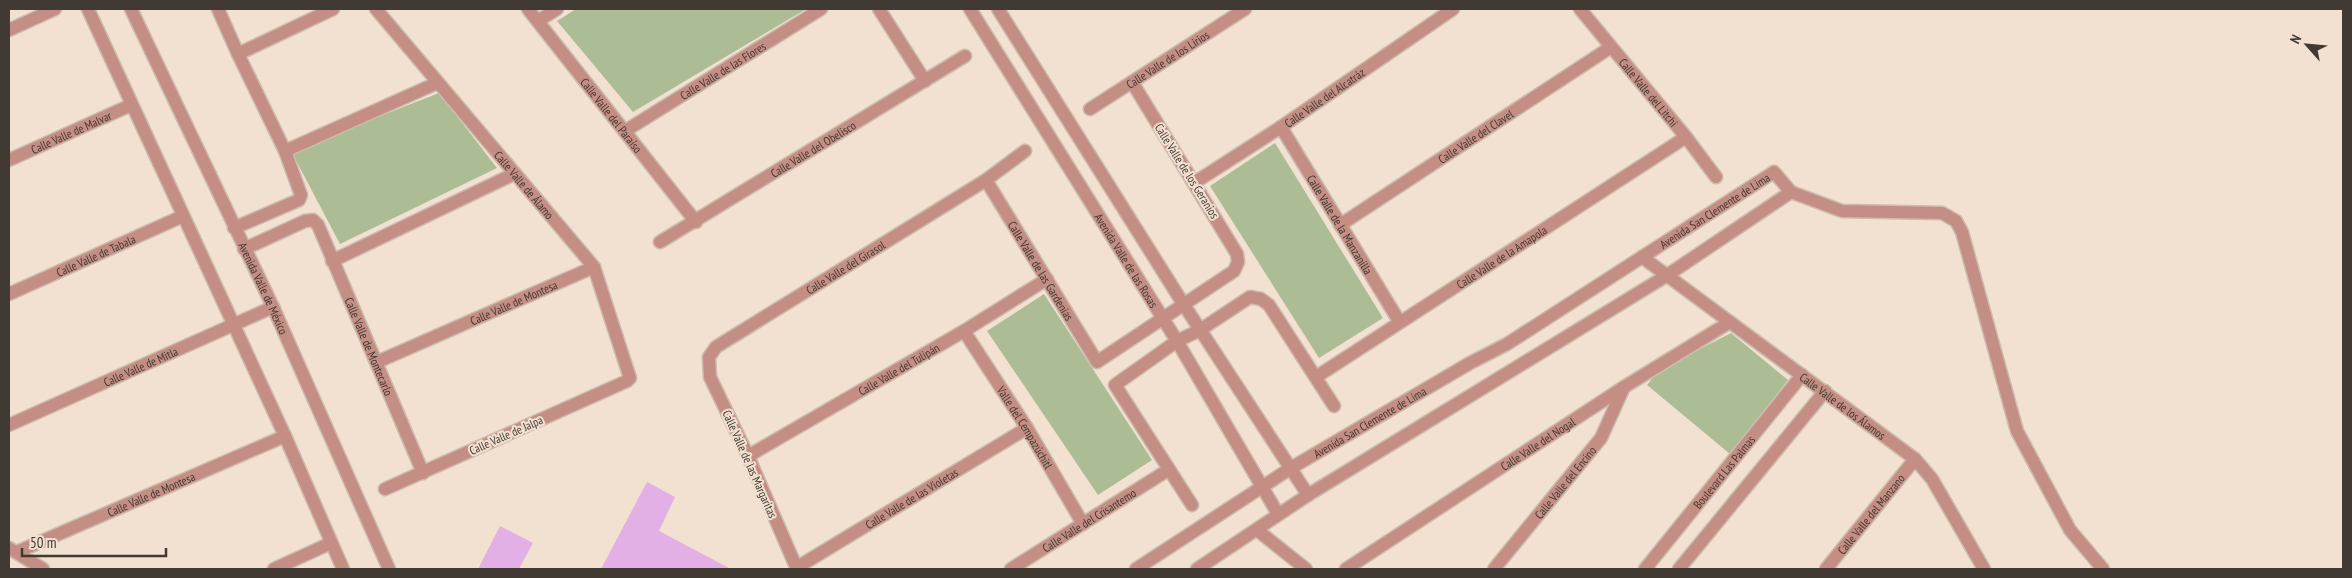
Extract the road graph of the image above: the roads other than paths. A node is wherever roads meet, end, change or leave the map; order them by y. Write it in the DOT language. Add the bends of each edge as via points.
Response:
graph roads {
  1 [pos="55,9"];
  2 [pos="88,9"];
  3 [pos="131,9"];
  4 [pos="218,9"];
  5 [pos="333,9"];
  6 [pos="376,9"];
  7 [pos="528,9"];
  8 [pos="557,9"];
  9 [pos="821,9"];
  10 [pos="879,9"];
  11 [pos="970,9"];
  12 [pos="998,9"];
  13 [pos="1245,9"];
  14 [pos="1453,9"];
  15 [pos="1580,9"];
  16 [pos="538,21"];
  17 [pos="9,30"];
  18 [pos="1611,47"];
  19 [pos="238,54"];
  20 [pos="965,56"];
  21 [pos="925,80"];
  22 [pos="1132,82"];
  23 [pos="437,83"];
  24 [pos="131,104"];
  25 [pos="1090,109"];
  26 [pos="1282,127"];
  27 [pos="625,131"];
  28 [pos="1686,137"];
  29 [pos="285,151"];
  30 [pos="1025,151"];
  31 [pos="9,160"];
  32 [pos="514,174"];
  33 [pos="1716,177"];
  34 [pos="986,180"];
  35 [pos="1194,182"];
  36 [pos="1791,192"];
  37 [pos="183,216"];
  38 [pos="696,222"];
  39 [pos="1340,225"];
  40 [pos="234,228"];
  41 [pos="660,242"];
  42 [pos="244,249"];
  43 [pos="1642,257"];
  44 [pos="332,260"];
  45 [pos="594,267"];
  46 [pos="1666,276"];
  47 [pos="1047,279"];
  48 [pos="9,294"];
  49 [pos="1184,305"];
  50 [pos="273,307"];
  51 [pos="1163,318"];
  52 [pos="1399,322"];
  53 [pos="1730,322"];
  54 [pos="232,324"];
  55 [pos="1200,330"];
  56 [pos="964,331"];
  57 [pos="1177,341"];
  58 [pos="708,357"];
  59 [pos="377,362"];
  60 [pos="1802,375"];
  61 [pos="1316,377"];
  62 [pos="628,381"];
  63 [pos="1624,387"];
  64 [pos="1825,391"];
  65 [pos="1334,406"];
  66 [pos="9,426"];
  67 [pos="1027,428"];
  68 [pos="285,436"];
  69 [pos="748,456"];
  70 [pos="1915,459"];
  71 [pos="1291,468"];
  72 [pos="1168,470"];
  73 [pos="423,472"];
  74 [pos="1263,487"];
  75 [pos="385,489"];
  76 [pos="1308,495"];
  77 [pos="1192,504"];
  78 [pos="1278,514"];
  79 [pos="1083,524"];
  80 [pos="1256,530"];
  81 [pos="331,543"];
  82 [pos="13,550"];
  83 [pos="43,569"];
  84 [pos="274,569"];
  85 [pos="343,569"];
  86 [pos="389,569"];
  87 [pos="796,569"];
  88 [pos="1011,569"];
  89 [pos="1136,569"];
  90 [pos="1196,569"];
  91 [pos="1306,569"];
  92 [pos="1346,569"];
  93 [pos="1494,569"];
  94 [pos="1645,569"];
  95 [pos="1679,569"];
  96 [pos="1826,569"];
  97 [pos="1984,569"];
  98 [pos="2102,569"];
  1 -- 17 [label="street"];
  2 -- 24 [label="street"];
  3 -- 40 [label="street, Avenida Valle de México"];
  4 -- 19 [label="street"];
  5 -- 19 [label="street"];
  6 -- 23 [label="street, Calle Valle de Álamo"];
  7 -- 16 [label="street, Calle Valle del Paraíso"];
  8 -- 16 [label="street"];
  9 -- 27 [label="street, Calle Valle de las Flores"];
  10 -- 21 [label="street"];
  11 -- 51 [label="street, Avenida Valle de las Rosas"];
  12 -- 49 [label="street, Avenida Valle de las Rosas"];
  13 -- 22 [label="street, Calle Valle de los Lirios"];
  14 -- 26 [label="street, Calle Valle del Alcatráz"];
  15 -- 18 [label="street, Calle Valle del Litchi"];
  16 -- 27 [label="street, Calle Valle del Paraíso"];
  18 -- 28 [label="street, Calle Valle del Litchi"];
  18 -- 39 [label="street, Calle Valle del Clavel"];
  19 -- 29 [label="street"];
  20 -- 21 [label="street, Calle Valle del Obelisco"];
  21 -- 38 [label="street, Calle Valle del Obelisco"];
  22 -- 25 [label="street, Calle Valle de los Lirios"];
  22 -- 35 [label="street, Calle Valle de los Geranios"];
  23 -- 29 [label="street"];
  23 -- 32 [label="street, Calle Valle de Álamo"];
  24 -- 31 [label="street, Calle Valle de Malvar"];
  24 -- 37 [label="street"];
  26 -- 35 [label="street, Calle Valle del Alcatráz"];
  26 -- 39 [label="street, Calle Valle de la Manzanilla"];
  27 -- 38 [label="street, Calle Valle del Paraíso"];
  28 -- 33 [label="street, Calle Valle del Litchi"];
  28 -- 52 [label="street, Calle Valle de la Amapola"];
  29 -- 40 [label="street" via="299,200"];
  30 -- 34 [label="street, Calle Valle del Girasol"];
  32 -- 44 [label="street"];
  32 -- 45 [label="street, Calle Valle de Álamo"];
  34 -- 47 [label="street, Calle Valle de las Gardenias"];
  34 -- 58 [label="street, Calle Valle del Girasol" via="716,347"];
  35 -- 49 [label="street, Calle Valle de los Geranios" via="1237,254 1238,262 1234,271"];
  36 -- 43 [label="street, Avenida San Clemente de Lima" via="1774,172"];
  36 -- 46 [label="street"];
  36 -- 98 [label="street" via="1842,211 1942,213 1956,220 2017,431 2070,530"];
  37 -- 48 [label="street, Calle Valle de Tabala"];
  37 -- 54 [label="street"];
  38 -- 41 [label="street, Calle Valle del Obelisco"];
  39 -- 52 [label="street, Calle Valle de la Manzanilla"];
  40 -- 42 [label="street, Avenida Valle de México"];
  42 -- 44 [label="street, Calle Valle de Montecarlo" via="305,220 314,220"];
  42 -- 50 [label="street, Avenida Valle de México"];
  43 -- 46 [label="street, Calle Valle de los Álamos"];
  43 -- 71 [label="street, Avenida San Clemente de Lima" via="1507,344"];
  44 -- 59 [label="street, Calle Valle de Montecarlo"];
  45 -- 59 [label="street, Calle Valle de Montesa"];
  45 -- 62 [label="street, Calle Valle de Álamo" via="630,373"];
  46 -- 53 [label="street, Calle Valle de los Álamos"];
  46 -- 76 [label="street"];
  47 -- 51 [label="street, Calle Valle de las Gardenias" via="1097,362"];
  47 -- 56 [label="street, Calle Valle del Tulipán"];
  49 -- 51 [label="street"];
  49 -- 55 [label="street, Avenida Valle de las Rosas"];
  50 -- 54 [label="street, Calle Valle de Mitla"];
  50 -- 86 [label="street, Avenida Valle de México"];
  51 -- 57 [label="street, Avenida Valle de las Rosas"];
  52 -- 61 [label="street, Calle Valle de la Amapola"];
  53 -- 60 [label="street, Calle Valle de los Álamos"];
  53 -- 63 [label="street, Calle Valle del Nogal"];
  54 -- 66 [label="street, Calle Valle de Mitla"];
  54 -- 68 [label="street"];
  55 -- 57 [label="street"];
  55 -- 61 [label="street" via="1250,297 1261,299 1269,305"];
  55 -- 71 [label="street, Avenida Valle de las Rosas"];
  56 -- 67 [label="street, Valle del Cempazúchitl"];
  56 -- 69 [label="street, Calle Valle del Tulipán"];
  57 -- 72 [label="street" via="1115,385"];
  57 -- 74 [label="street, Avenida Valle de las Rosas"];
  58 -- 69 [label="street, Calle Valle de las Margaritas" via="710,377"];
  59 -- 73 [label="street, Calle Valle de Montecarlo"];
  60 -- 64 [label="street, Calle Valle de los Álamos"];
  60 -- 94 [label="street, Boulevard Las Palmas"];
  61 -- 65 [label="street"];
  62 -- 73 [label="street, Calle Valle de Jalpa"];
  63 -- 92 [label="street, Calle Valle del Nogal"];
  63 -- 93 [label="street, Calle Valle del Encino" via="1601,438"];
  64 -- 70 [label="street, Calle Valle de los Álamos"];
  64 -- 95 [label="street"];
  67 -- 79 [label="street, Valle del Cempazúchitl"];
  67 -- 87 [label="street, Calle Valle de las Violetas"];
  68 -- 81 [label="street"];
  68 -- 82 [label="street, Calle Valle de Montesa"];
  69 -- 87 [label="street, Calle Valle de las Margaritas"];
  70 -- 96 [label="street, Calle Valle del Manzano"];
  70 -- 97 [label="street, Calle Valle de los Álamos" via="1932,480"];
  71 -- 74 [label="street, Avenida San Clemente de Lima"];
  71 -- 76 [label="street, Avenida Valle de las Rosas"];
  72 -- 77 [label="street"];
  72 -- 79 [label="street, Calle Valle del Crisantemo"];
  73 -- 75 [label="street, Calle Valle de Jalpa"];
  74 -- 78 [label="street, Avenida Valle de las Rosas"];
  74 -- 89 [label="street, Avenida San Clemente de Lima"];
  76 -- 78 [label="street"];
  78 -- 80 [label="street"];
  79 -- 88 [label="street, Calle Valle del Crisantemo"];
  80 -- 90 [label="street"];
  80 -- 91 [label="street"];
  81 -- 84 [label="street"];
  81 -- 85 [label="street"];
  82 -- 83 [label="street"];
}
